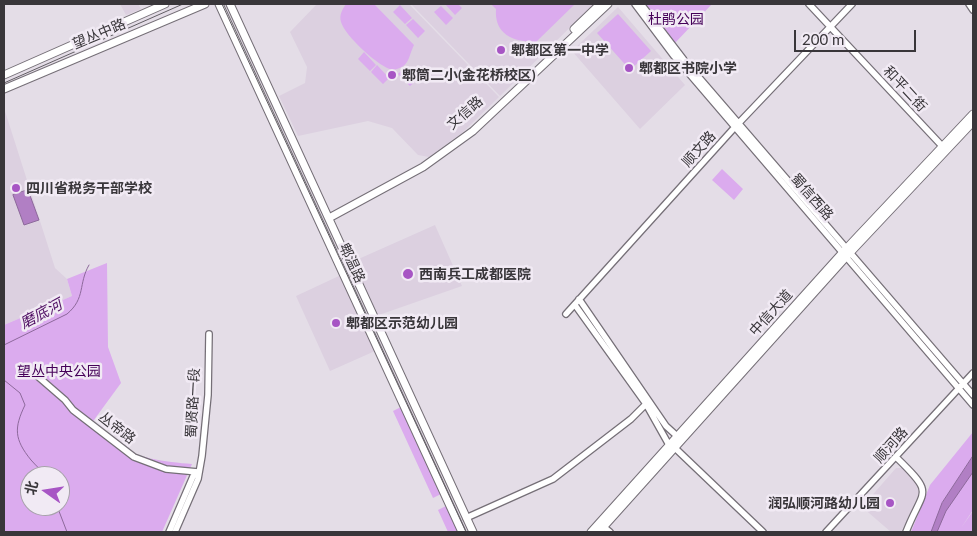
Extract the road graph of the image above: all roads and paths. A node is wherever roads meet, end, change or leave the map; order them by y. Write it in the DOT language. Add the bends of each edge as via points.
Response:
graph roads {
  1 [pos="165,4"];
  2 [pos="205,4"];
  3 [pos="219,4"];
  4 [pos="230,4"];
  5 [pos="600,4"];
  6 [pos="608,4"];
  7 [pos="635,4"];
  8 [pos="642,4"];
  9 [pos="809,4"];
  10 [pos="852,4"];
  11 [pos="969,4"];
  12 [pos="973,10"];
  13 [pos="830,27"];
  14 [pos="4,75"];
  15 [pos="4,89"];
  16 [pos="973,114"];
  17 [pos="973,122"];
  18 [pos="737,126"];
  19 [pos="942,147"];
  20 [pos="328,217"];
  21 [pos="847,252"];
  22 [pos="577,302"];
  23 [pos="566,314"];
  24 [pos="209,334"];
  25 [pos="973,373"];
  26 [pos="35,374"];
  27 [pos="964,383"];
  28 [pos="958,388"];
  29 [pos="973,395"];
  30 [pos="646,404"];
  31 [pos="973,405"];
  32 [pos="677,436"];
  33 [pos="672,447"];
  34 [pos="897,458"];
  35 [pos="198,472"];
  36 [pos="466,518"];
  37 [pos="604,530"];
  38 [pos="169,532"];
  39 [pos="175,532"];
  40 [pos="462,532"];
  41 [pos="472,532"];
  42 [pos="591,532"];
  43 [pos="763,532"];
  44 [pos="826,532"];
  45 [pos="906,532"];
  1 -- 14 [label="main road, 望丛中路"];
  2 -- 15 [label="main road, 望丛中路"];
  3 -- 40 [label="main road, 郫温路"];
  4 -- 20 [label="main road, 郫温路"];
  5 -- 20 [label="main road, 文信路" via="470,128 443,149"];
  6 -- 20 [label="main road" via="473,131 423,167"];
  7 -- 18 [label="street, 蜀信西路" via="674,56"];
  8 -- 18 [label="street, 蜀信西路"];
  9 -- 13 [label="street, 和平二街"];
  10 -- 13 [label="street, 顺文路"];
  11 -- 12 [label="street"];
  13 -- 18 [label="street, 顺文路"];
  13 -- 19 [label="street, 和平二街"];
  16 -- 19 [label="main road, 中信大道"];
  17 -- 21 [label="main road, 中信大道"];
  18 -- 21 [label="street, 蜀信西路"];
  18 -- 22 [label="street, 顺文路"];
  19 -- 21 [label="main road, 中信大道"];
  20 -- 36 [label="main road, 郫温路"];
  21 -- 27 [label="street, 蜀信西路"];
  21 -- 28 [label="street, 蜀信西路"];
  21 -- 32 [label="main road, 中信大道"];
  21 -- 33 [label="main road, 中信大道"];
  22 -- 23 [label="street, 顺文路"];
  22 -- 30 [label="street"];
  22 -- 32 [label="street" via="666,426"];
  24 -- 35 [label="street, 蜀贤路一段" via="208,395"];
  25 -- 27 [label="street, 顺河路"];
  26 -- 35 [label="street, 丛帝路" via="73,410 134,457 166,469"];
  27 -- 28 [label="street, 顺河路"];
  27 -- 29 [label="street, 蜀信西路"];
  28 -- 31 [label="street, 蜀信西路"];
  28 -- 34 [label="street, 顺河路"];
  30 -- 33 [label="street"];
  30 -- 36 [label="street" via="553,479"];
  32 -- 33 [label="main road, 中信大道"];
  33 -- 37 [label="main road, 中信大道"];
  33 -- 42 [label="main road, 中信大道"];
  33 -- 43 [label="street"];
  34 -- 44 [label="street, 顺河路"];
  34 -- 45 [label="street" via="920,481 924,495"];
  35 -- 38 [label="street, 蜀贤路一段" via="194,474"];
  35 -- 39 [label="street, 蜀贤路一段"];
  36 -- 41 [label="main road, 郫温路"];
}
